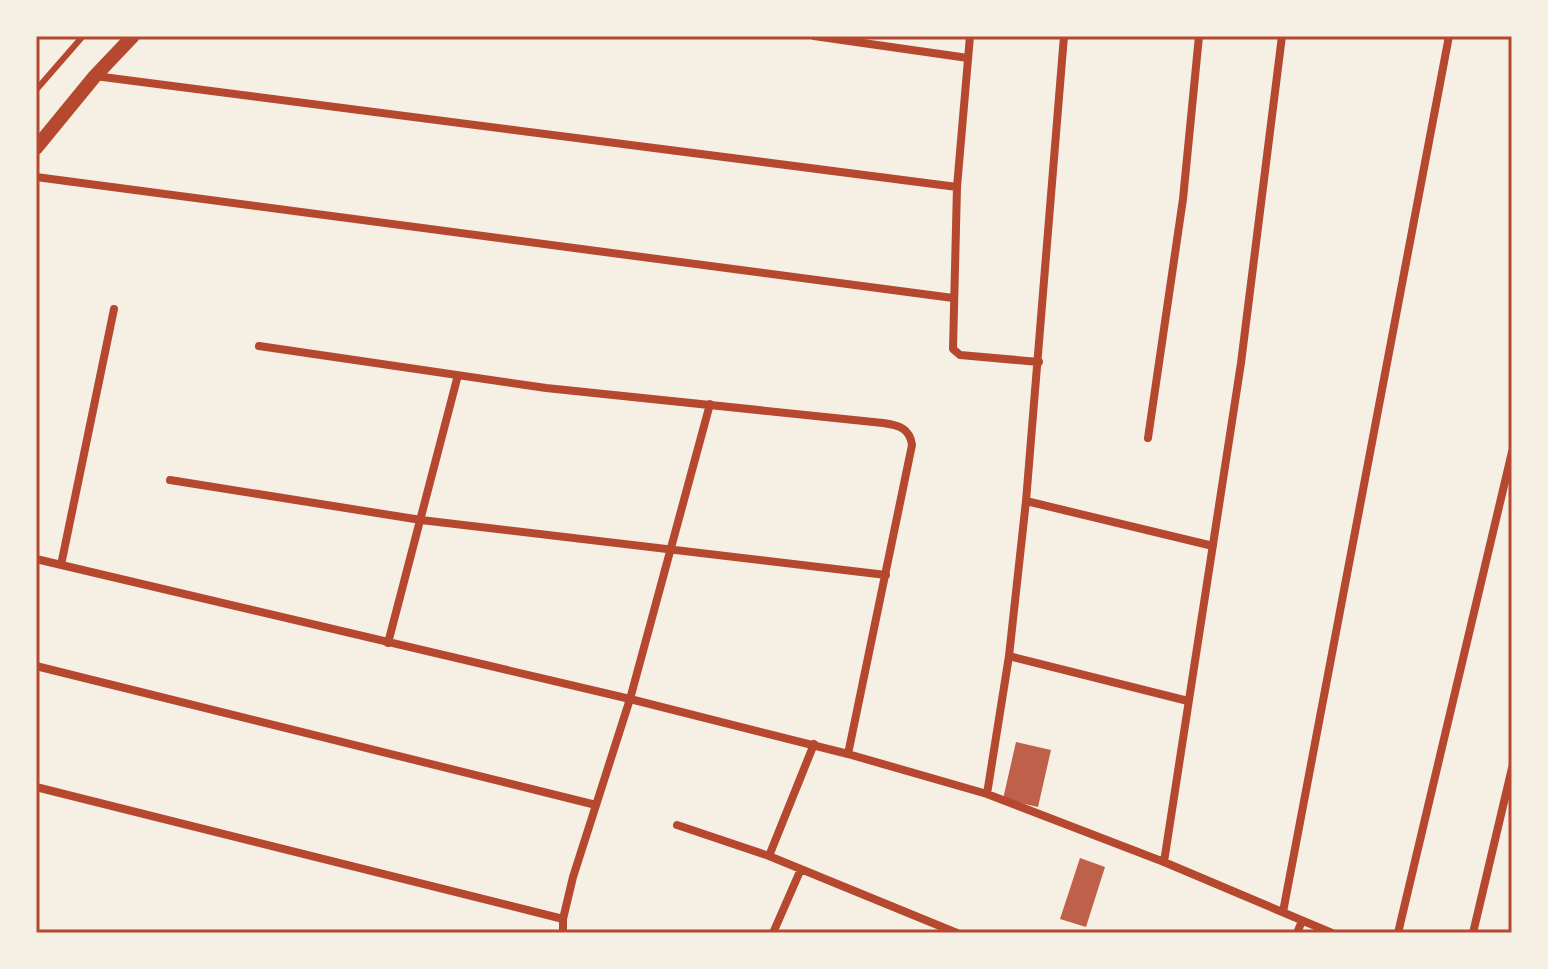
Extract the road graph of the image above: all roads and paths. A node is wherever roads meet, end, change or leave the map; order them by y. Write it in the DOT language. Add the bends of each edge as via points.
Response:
graph roads {
  1 [pos="83,36"];
  2 [pos="133,36"];
  3 [pos="814,36"];
  4 [pos="970,36"];
  5 [pos="1064,36"];
  6 [pos="1199,36"];
  7 [pos="1282,36"];
  8 [pos="1449,36"];
  9 [pos="968,58"];
  10 [pos="95,76"];
  11 [pos="36,90"];
  12 [pos="36,148"];
  13 [pos="36,177"];
  14 [pos="957,187"];
  15 [pos="953,298"];
  16 [pos="114,309"];
  17 [pos="259,346"];
  18 [pos="1039,362"];
  19 [pos="458,375"];
  20 [pos="710,404"];
  21 [pos="1148,438"];
  22 [pos="1512,452"];
  23 [pos="170,480"];
  24 [pos="1026,501"];
  25 [pos="421,520"];
  26 [pos="1213,546"];
  27 [pos="670,550"];
  28 [pos="36,559"];
  29 [pos="61,565"];
  30 [pos="886,575"];
  31 [pos="388,643"];
  32 [pos="1009,656"];
  33 [pos="36,666"];
  34 [pos="630,699"];
  35 [pos="1188,701"];
  36 [pos="814,744"];
  37 [pos="848,754"];
  38 [pos="1512,768"];
  39 [pos="36,787"];
  40 [pos="987,794"];
  41 [pos="596,805"];
  42 [pos="677,825"];
  43 [pos="769,856"];
  44 [pos="1164,862"];
  45 [pos="801,869"];
  46 [pos="1283,912"];
  47 [pos="563,919"];
  48 [pos="1302,921"];
  49 [pos="563,933"];
  50 [pos="773,933"];
  51 [pos="957,933"];
  52 [pos="1297,933"];
  53 [pos="1332,933"];
  54 [pos="1398,933"];
  55 [pos="1473,933"];
  1 -- 11 [label="lane"];
  2 -- 10 [label="street"];
  3 -- 9 [label="street"];
  4 -- 9 [label="street"];
  5 -- 18 [label="street"];
  6 -- 21 [label="street" via="1183,199"];
  7 -- 26 [label="street"];
  8 -- 46 [label="street"];
  9 -- 14 [label="street"];
  10 -- 12 [label="street"];
  10 -- 14 [label="street"];
  13 -- 15 [label="street"];
  14 -- 15 [label="street"];
  15 -- 18 [label="street" via="955,353"];
  16 -- 29 [label="street"];
  17 -- 19 [label="street"];
  18 -- 24 [label="street"];
  19 -- 20 [label="street"];
  19 -- 25 [label="street"];
  20 -- 27 [label="street"];
  20 -- 30 [label="street" via="905,429 912,445"];
  22 -- 54 [label="street"];
  23 -- 25 [label="street"];
  24 -- 26 [label="street"];
  24 -- 32 [label="street"];
  25 -- 27 [label="street"];
  25 -- 31 [label="street"];
  26 -- 35 [label="street"];
  27 -- 30 [label="street"];
  27 -- 34 [label="street"];
  28 -- 29 [label="street"];
  29 -- 31 [label="street"];
  30 -- 37 [label="street"];
  31 -- 34 [label="street"];
  32 -- 35 [label="street"];
  32 -- 40 [label="street"];
  33 -- 41 [label="street"];
  34 -- 36 [label="street"];
  34 -- 41 [label="street"];
  35 -- 44 [label="street"];
  36 -- 37 [label="street"];
  36 -- 43 [label="street"];
  37 -- 40 [label="street"];
  38 -- 55 [label="street"];
  39 -- 47 [label="street"];
  40 -- 44 [label="street"];
  41 -- 47 [label="street"];
  42 -- 43 [label="street"];
  43 -- 45 [label="street"];
  44 -- 46 [label="street"];
  45 -- 50 [label="street"];
  45 -- 51 [label="street"];
  46 -- 48 [label="street"];
  47 -- 49 [label="street"];
  48 -- 52 [label="street"];
  48 -- 53 [label="street"];
}
